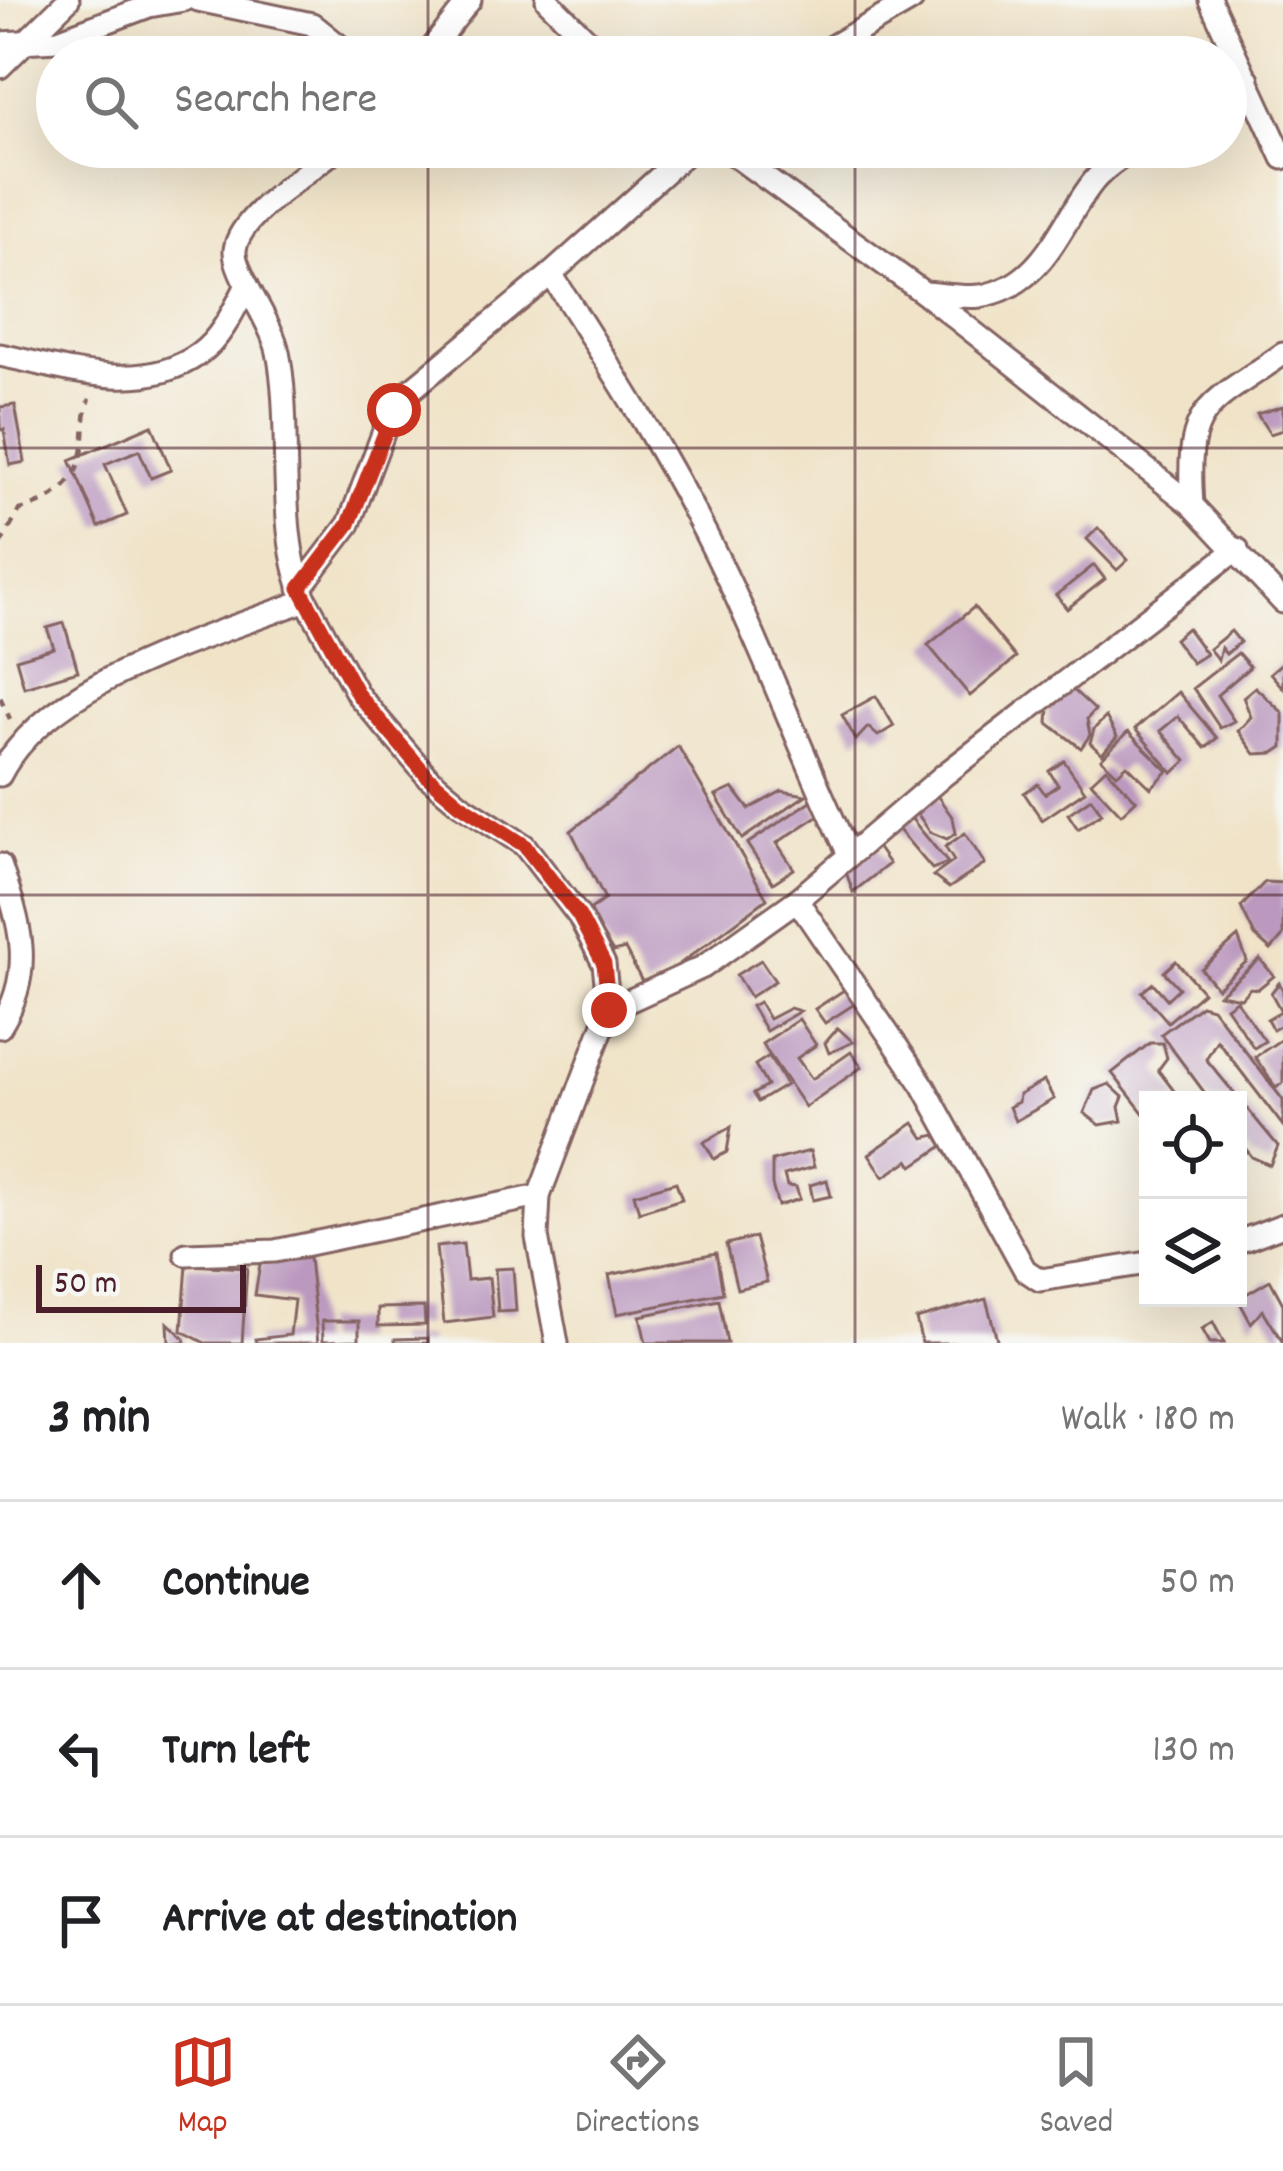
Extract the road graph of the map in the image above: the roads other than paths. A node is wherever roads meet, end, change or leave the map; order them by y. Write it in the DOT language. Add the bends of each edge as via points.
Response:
graph roads {
  1 [pos="68,0"];
  2 [pos="184,0"];
  3 [pos="198,0"];
  4 [pos="547,0"];
  5 [pos="912,0"];
  6 [pos="1210,0"];
  7 [pos="461,4"];
  8 [pos="69,36"];
  9 [pos="327,36"];
  10 [pos="439,36"];
  11 [pos="583,36"];
  12 [pos="850,36"];
  13 [pos="1227,36"];
  14 [pos="27,40"];
  15 [pos="36,40"];
  16 [pos="0,43"];
  17 [pos="0,67"];
  18 [pos="1248,80"];
  19 [pos="1283,158"];
  20 [pos="314,168"];
  21 [pos="669,168"];
  22 [pos="752,168"];
  23 [pos="1111,168"];
  24 [pos="550,274"];
  25 [pos="247,285"];
  26 [pos="924,293"];
  27 [pos="1283,354"];
  28 [pos="0,355"];
  29 [pos="1192,505"];
  30 [pos="1238,549"];
  31 [pos="303,594"];
  32 [pos="1283,602"];
  33 [pos="0,775"];
  34 [pos="848,852"];
  35 [pos="0,866"];
  36 [pos="797,900"];
  37 [pos="609,1010"];
  38 [pos="0,1027"];
  39 [pos="539,1196"];
  40 [pos="1283,1225"];
  41 [pos="1247,1239"];
  42 [pos="186,1253"];
  43 [pos="1139,1264"];
  44 [pos="557,1343"];
  1 -- 14 [label="street"];
  2 -- 8 [label="street"];
  3 -- 9 [label="street" via="312,24"];
  4 -- 11 [label="street"];
  5 -- 12 [label="street"];
  6 -- 13 [label="street"];
  7 -- 10 [label="street"];
  14 -- 15 [label="street"];
  14 -- 16 [label="street"];
  14 -- 17 [label="street"];
  18 -- 19 [label="street"];
  20 -- 25 [label="street" via="245,225 235,248"];
  21 -- 24 [label="street"];
  22 -- 26 [label="street"];
  23 -- 26 [label="street" via="1030,273 977,297"];
  24 -- 31 [label="street" via="406,394 349,524"];
  24 -- 34 [label="street" via="691,504"];
  25 -- 28 [label="street" via="214,340 162,372 111,378"];
  25 -- 31 [label="street" via="278,351"];
  26 -- 29 [label="street"];
  27 -- 29 [label="street" via="1212,404 1195,426 1188,452"];
  29 -- 30 [label="street"];
  30 -- 32 [label="street"];
  30 -- 34 [label="street"];
  31 -- 33 [label="street" via="75,696 20,742"];
  31 -- 37 [label="street" via="358,695 428,777 524,845 579,916 604,964"];
  34 -- 36 [label="street"];
  35 -- 38 [label="street" via="21,928 22,974"];
  36 -- 37 [label="street" via="703,967"];
  36 -- 43 [label="street" via="923,1085 1025,1270 1040,1280"];
  37 -- 39 [label="street"];
  39 -- 42 [label="street" via="275,1251"];
  39 -- 44 [label="street" via="537,1237"];
  40 -- 41 [label="street"];
}
